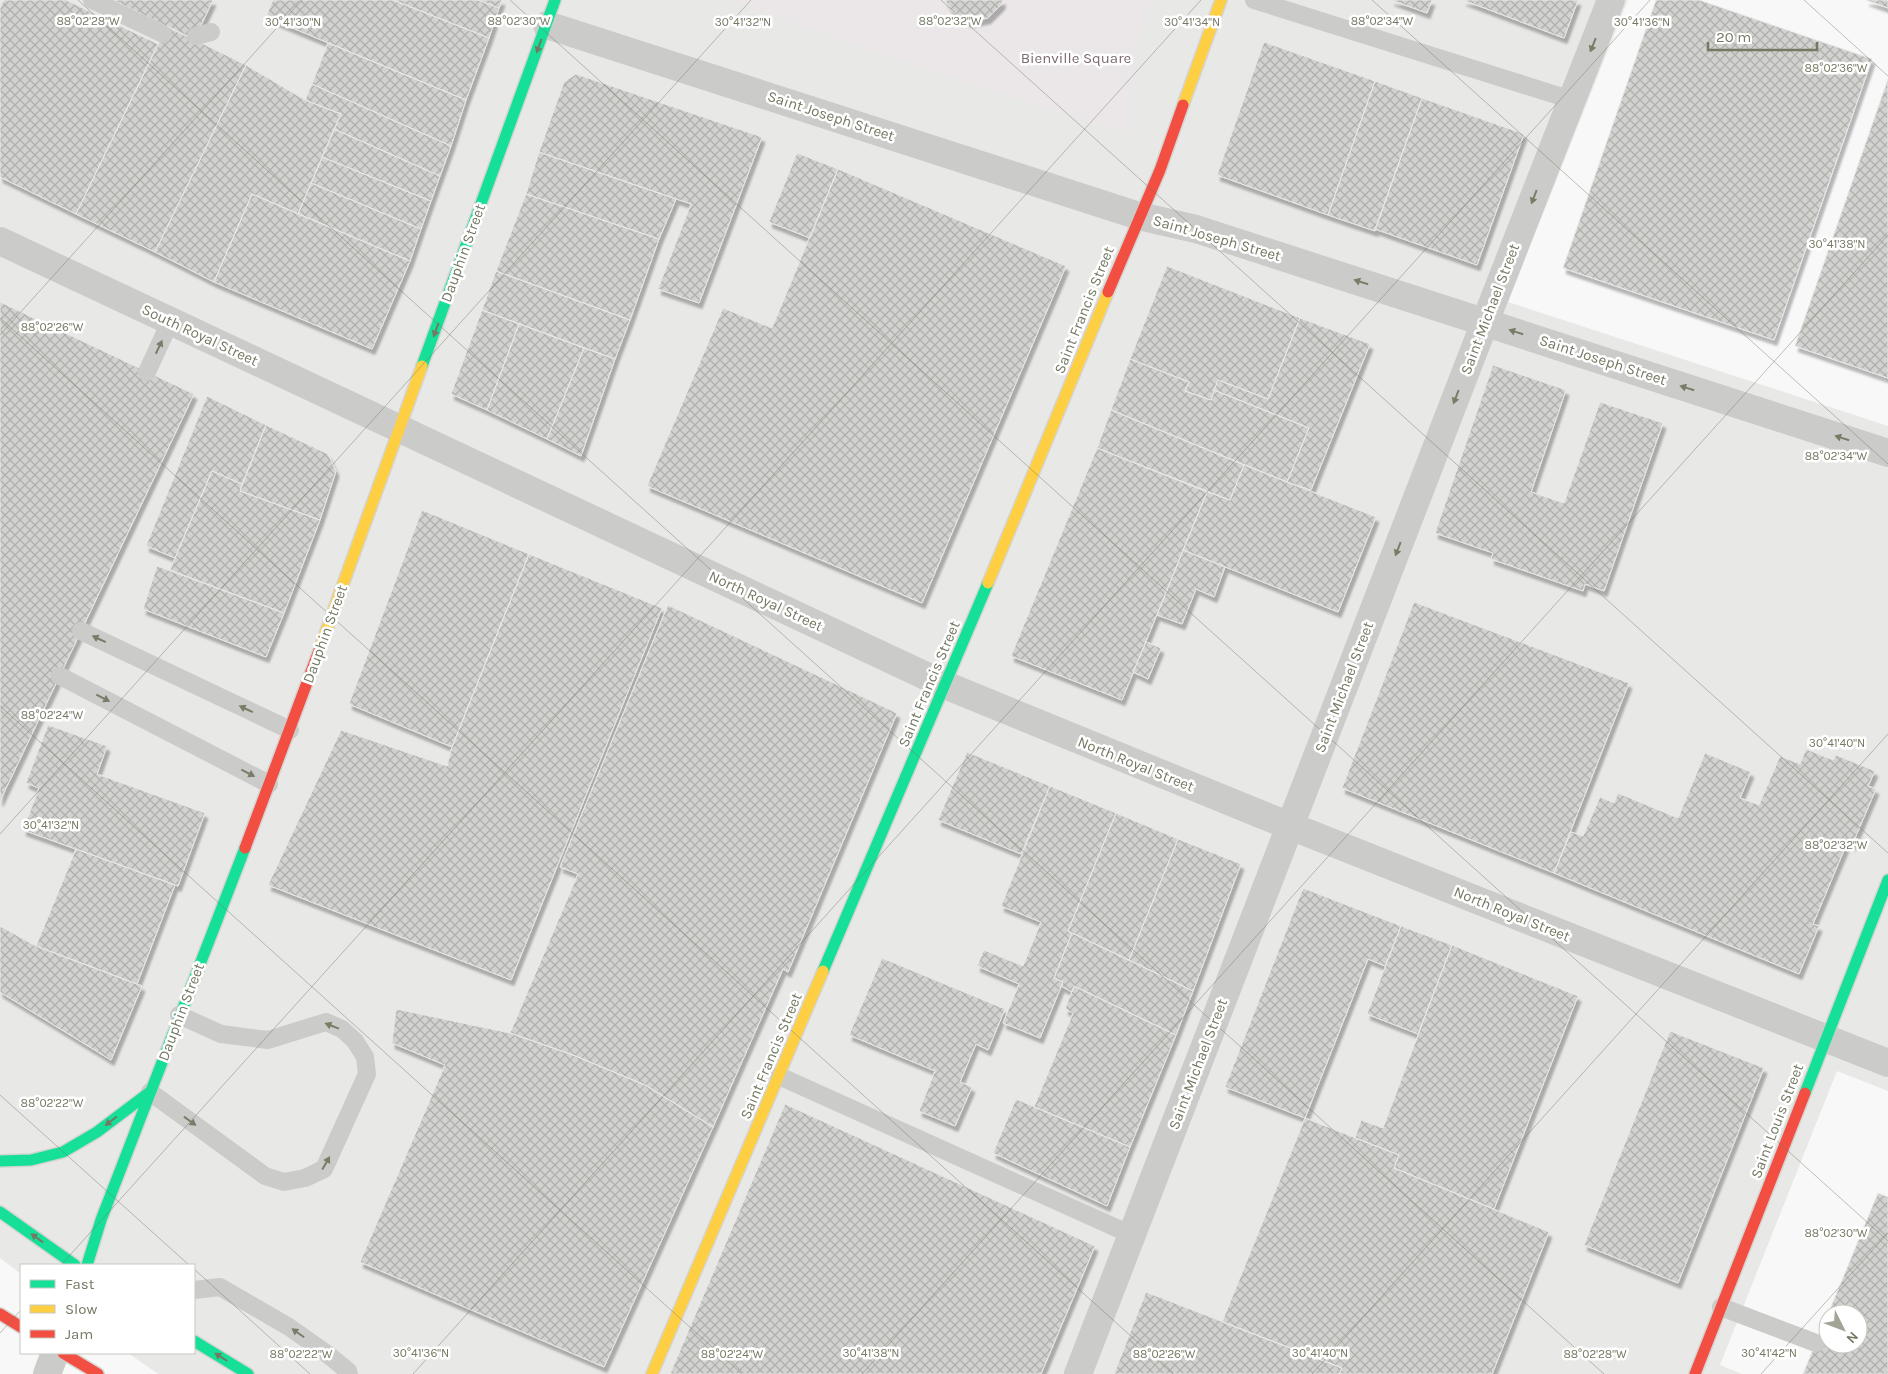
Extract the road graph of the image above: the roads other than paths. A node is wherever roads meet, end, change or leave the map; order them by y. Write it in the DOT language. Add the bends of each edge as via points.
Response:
graph roads {
  1 [pos="92,0"];
  2 [pos="1221,0"];
  3 [pos="1254,0"];
  4 [pos="1611,0"];
  5 [pos="551,12"];
  6 [pos="163,34"];
  7 [pos="1572,100"];
  8 [pos="1139,216"];
  9 [pos="0,241"];
  10 [pos="170,322"];
  11 [pos="1485,322"];
  12 [pos="147,372"];
  13 [pos="400,428"];
  14 [pos="1888,453"];
  15 [pos="81,630"];
  16 [pos="60,676"];
  17 [pos="945,686"];
  18 [pos="290,730"];
  19 [pos="269,784"];
  20 [pos="1290,826"];
  21 [pos="1888,880"];
  22 [pos="179,1015"];
  23 [pos="1826,1038"];
  24 [pos="1888,1063"];
  25 [pos="779,1076"];
  26 [pos="150,1092"];
  27 [pos="0,1160"];
  28 [pos="0,1212"];
  29 [pos="1132,1235"];
  30 [pos="73,1264"];
  31 [pos="87,1264"];
  32 [pos="195,1290"];
  33 [pos="1721,1307"];
  34 [pos="0,1314"];
  35 [pos="20,1326"];
  36 [pos="195,1342"];
  37 [pos="1816,1343"];
  38 [pos="55,1354"];
  39 [pos="66,1354"];
  40 [pos="47,1374"];
  41 [pos="98,1374"];
  42 [pos="248,1374"];
  43 [pos="349,1374"];
  44 [pos="652,1374"];
  45 [pos="1078,1374"];
  46 [pos="1695,1374"];
  1 -- 6 [label="lane"];
  2 -- 8 [label="main road, Saint Francis Street" via="1160,170"];
  3 -- 7 [label="lane"];
  4 -- 7 [label="street, Saint Michael Street, one-way"];
  5 -- 8 [label="street, Saint Joseph Street"];
  5 -- 13 [label="main road, Dauphin Street, one-way"];
  7 -- 11 [label="street, Saint Michael Street, one-way"];
  11 -- 8 [label="street, Saint Joseph Street, one-way" via="1196,229"];
  8 -- 17 [label="main road, Saint Francis Street"];
  9 -- 10 [label="street, South Royal Street"];
  12 -- 10 [label="lane, one-way"];
  10 -- 13 [label="street, South Royal Street"];
  14 -- 11 [label="street, Saint Joseph Street, one-way"];
  11 -- 20 [label="street, Saint Michael Street, one-way"];
  13 -- 17 [label="street, North Royal Street"];
  13 -- 18 [label="main road, Dauphin Street"];
  18 -- 15 [label="lane, one-way"];
  16 -- 19 [label="lane, one-way"];
  17 -- 20 [label="street, North Royal Street"];
  17 -- 25 [label="main road, Saint Francis Street"];
  18 -- 19 [label="main road, Dauphin Street"];
  19 -- 22 [label="main road, Dauphin Street"];
  20 -- 23 [label="street, North Royal Street"];
  20 -- 29 [label="street, Saint Michael Street"];
  21 -- 23 [label="main road, Saint Louis Street"];
  22 -- 26 [label="main road, Dauphin Street"];
  26 -- 22 [label="lane, one-way" via="265,1176 284,1182 305,1178 324,1169 367,1074 365,1057 355,1042 342,1029 326,1022 268,1040 221,1034"];
  23 -- 24 [label="street, North Royal Street"];
  23 -- 33 [label="main road, Saint Louis Street"];
  25 -- 29 [label="lane"];
  25 -- 44 [label="main road, Saint Francis Street"];
  26 -- 27 [label="main road, one-way" via="97,1132 63,1152 31,1160"];
  26 -- 31 [label="main road, Dauphin Street"];
  30 -- 28 [label="main road, one-way"];
  29 -- 45 [label="street, Saint Michael Street"];
  43 -- 32 [label="lane, one-way" via="289,1327 220,1287"];
  33 -- 37 [label="lane"];
  33 -- 46 [label="main road, Saint Louis Street"];
  34 -- 35 [label="main road"];
  42 -- 36 [label="main road, one-way"];
  38 -- 40 [label="street"];
  39 -- 41 [label="main road"];
}
